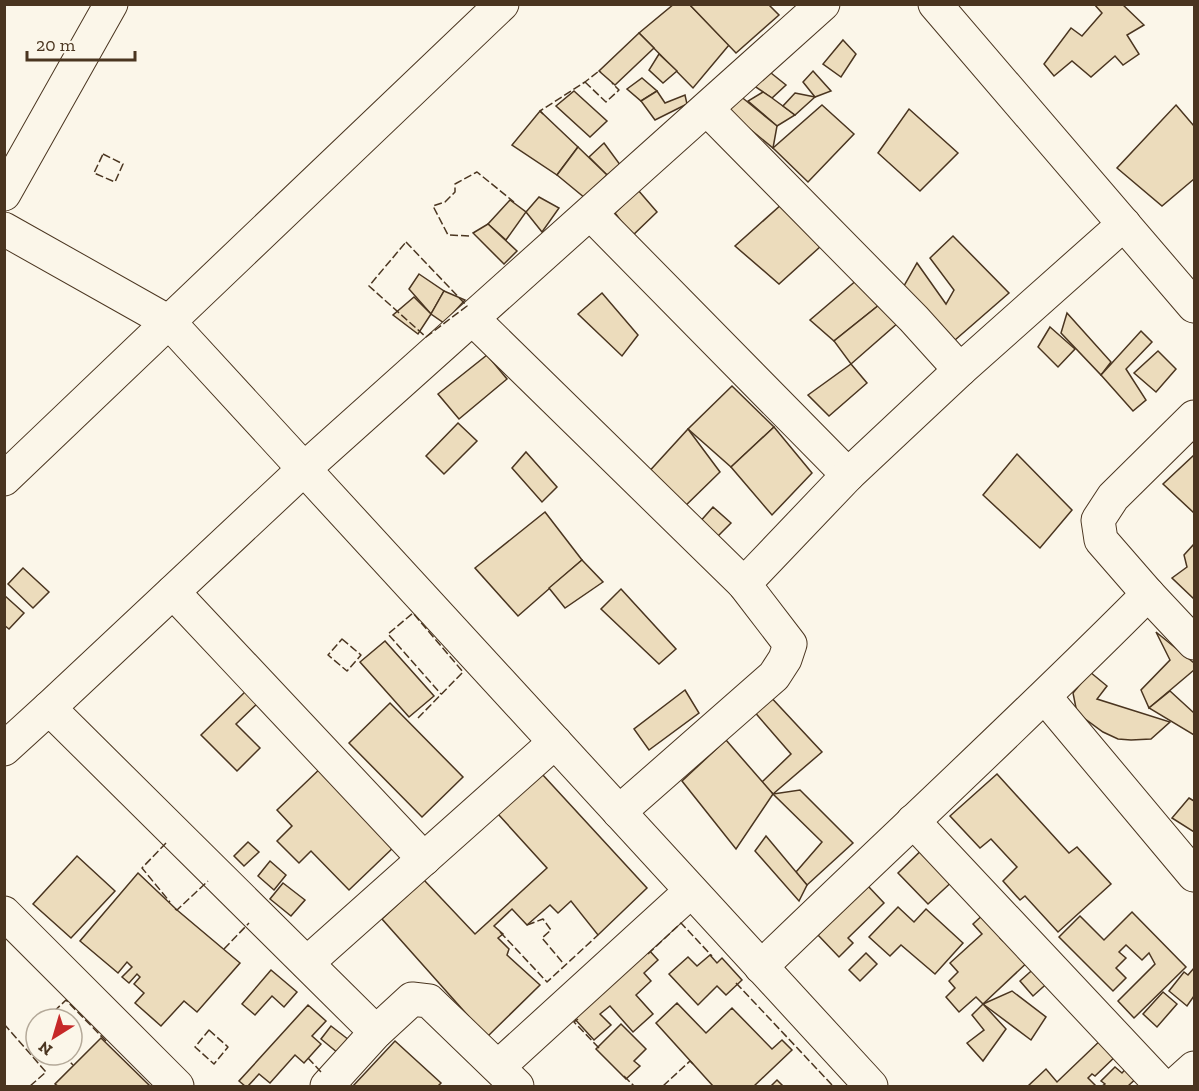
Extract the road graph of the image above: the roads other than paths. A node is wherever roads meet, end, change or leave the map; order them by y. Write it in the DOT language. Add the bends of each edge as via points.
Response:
graph roads {
  1 [pos="111,4"];
  2 [pos="502,4"];
  3 [pos="823,4"];
  4 [pos="935,4"];
  5 [pos="707,109"];
  6 [pos="4,194"];
  7 [pos="591,214"];
  8 [pos="1124,224"];
  9 [pos="4,230"];
  10 [pos="1194,304"];
  11 [pos="473,320"];
  12 [pos="169,322"];
  13 [pos="960,370"];
  14 [pos="1194,417"];
  15 [pos="304,469"];
  16 [pos="848,475"];
  17 [pos="4,479"];
  18 [pos="744,584"];
  19 [pos="173,592"];
  20 [pos="1148,594"];
  21 [pos="1194,643"];
  22 [pos="1045,698"];
  23 [pos="49,708"];
  24 [pos="555,742"];
  25 [pos="4,749"];
  26 [pos="619,812"];
  27 [pos="913,821"];
  28 [pos="424,859"];
  29 [pos="1194,875"];
  30 [pos="691,891"];
  31 [pos="4,913"];
  32 [pos="307,963"];
  33 [pos="761,967"];
  34 [pos="376,1032"];
  35 [pos="1194,1068"];
  36 [pos="507,1077"];
  37 [pos="177,1086"];
  38 [pos="327,1086"];
  39 [pos="871,1086"];
  40 [pos="1162,1086"];
  41 [pos="1174,1086"];
  1 -- 6 [label="street"];
  2 -- 12 [label="street"];
  3 -- 5 [label="street"];
  4 -- 8 [label="street"];
  5 -- 7 [label="street"];
  5 -- 13 [label="street"];
  7 -- 11 [label="street"];
  7 -- 16 [label="street"];
  8 -- 10 [label="street"];
  8 -- 13 [label="street"];
  9 -- 12 [label="street"];
  11 -- 15 [label="street"];
  11 -- 18 [label="street"];
  12 -- 15 [label="street"];
  12 -- 17 [label="street"];
  13 -- 16 [label="street"];
  14 -- 20 [label="street" via="1113,497 1098,520 1101,540"];
  15 -- 19 [label="street"];
  15 -- 24 [label="street"];
  16 -- 18 [label="street"];
  18 -- 26 [label="street" via="790,644 785,659 774,676"];
  19 -- 23 [label="street"];
  19 -- 28 [label="street"];
  20 -- 21 [label="street"];
  20 -- 22 [label="street"];
  22 -- 27 [label="street"];
  22 -- 29 [label="street"];
  23 -- 25 [label="street"];
  23 -- 32 [label="street"];
  24 -- 26 [label="street"];
  24 -- 28 [label="street"];
  26 -- 30 [label="street"];
  27 -- 33 [label="street"];
  27 -- 40 [label="street"];
  28 -- 32 [label="street"];
  30 -- 33 [label="street"];
  30 -- 36 [label="street" via="628,946"];
  31 -- 37 [label="street"];
  32 -- 34 [label="street"];
  33 -- 39 [label="street"];
  34 -- 36 [label="street" via="412,999 429,1001"];
  34 -- 38 [label="street"];
  35 -- 41 [label="street"];
}
